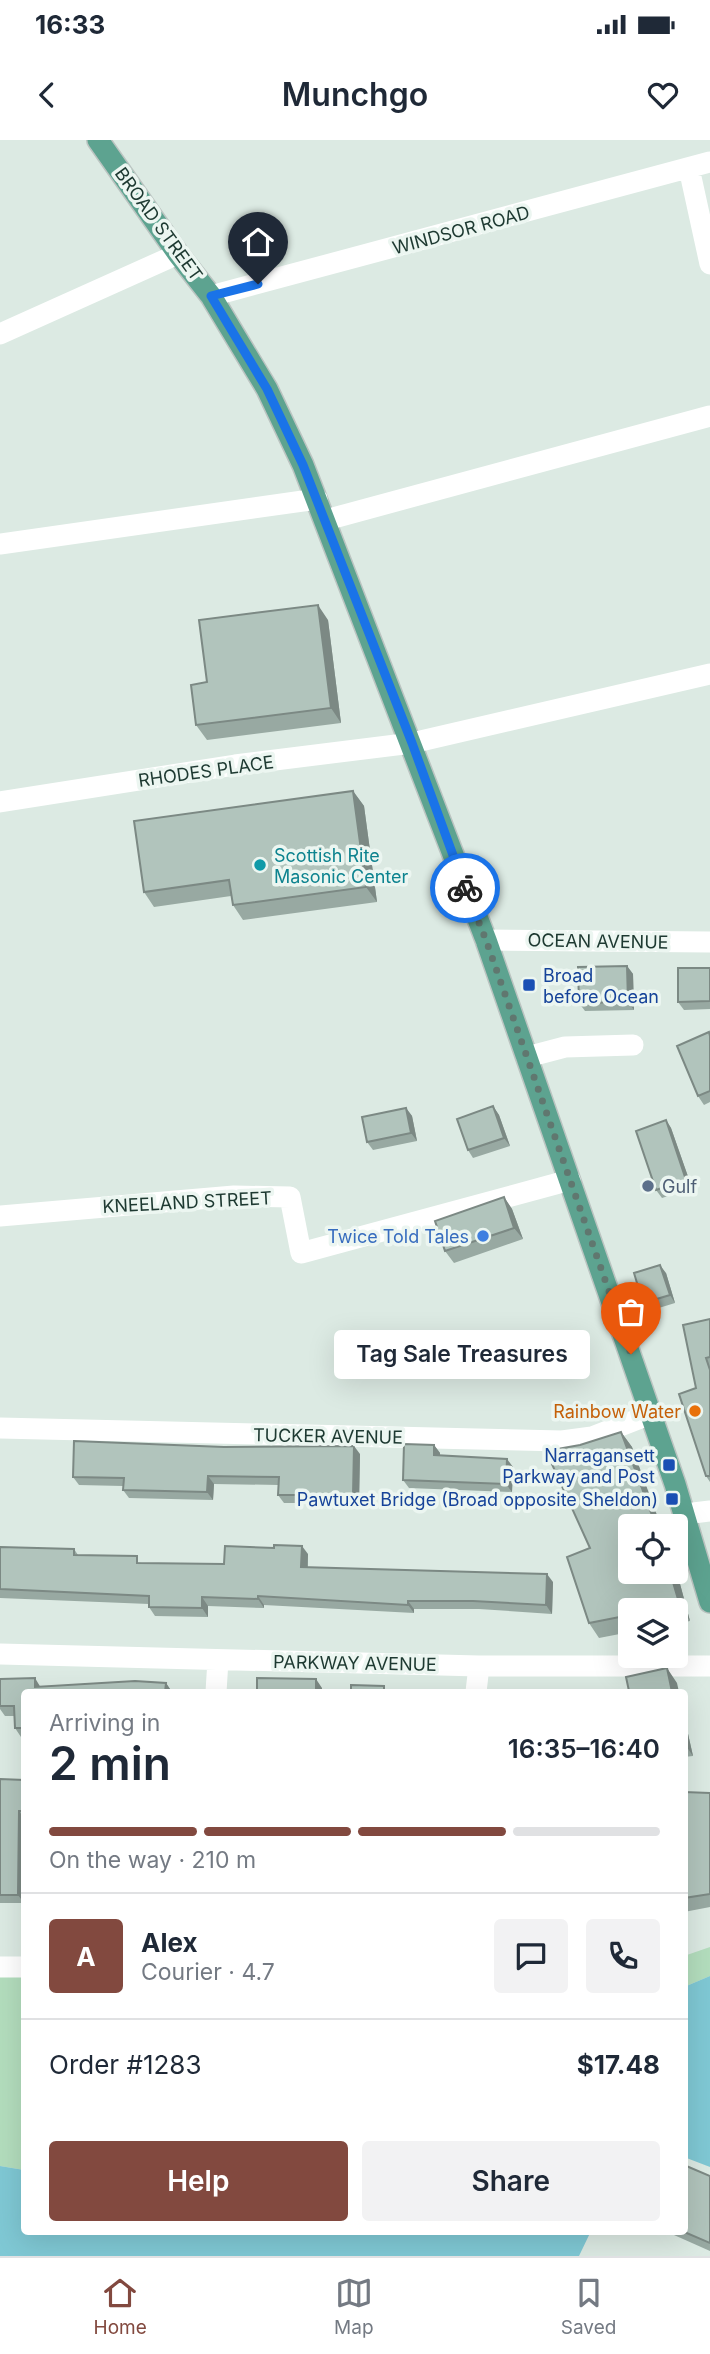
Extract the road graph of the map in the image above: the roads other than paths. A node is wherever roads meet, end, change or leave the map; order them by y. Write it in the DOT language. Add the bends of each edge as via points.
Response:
graph roads {
  1 [pos="98,140"];
  2 [pos="700,165"];
  3 [pos="178,254"];
  4 [pos="710,264"];
  5 [pos="211,296"];
  6 [pos="0,334"];
  7 [pos="710,416"];
  8 [pos="317,499"];
  9 [pos="326,520"];
  10 [pos="0,544"];
  11 [pos="710,674"];
  12 [pos="412,743"];
  13 [pos="0,802"];
  14 [pos="486,940"];
  15 [pos="710,942"];
  16 [pos="633,1045"];
  17 [pos="527,1057"];
  18 [pos="570,1180"];
  19 [pos="0,1216"];
  20 [pos="651,1414"];
  21 [pos="0,1428"];
  22 [pos="710,1511"];
  23 [pos="685,1514"];
  24 [pos="688,1525"];
  25 [pos="710,1602"];
  26 [pos="0,1654"];
  27 [pos="218,1660"];
  28 [pos="479,1666"];
  29 [pos="710,1666"];
  30 [pos="216,1689"];
  31 [pos="476,1689"];
  32 [pos="0,1967"];
  33 [pos="21,1968"];
  1 -- 3 [label="main road, BROAD STREET"];
  2 -- 4 [label="street"];
  2 -- 5 [label="street, WINDSOR ROAD"];
  3 -- 5 [label="main road, BROAD STREET"];
  3 -- 6 [label="street"];
  5 -- 8 [label="main road, BROAD STREET" via="267,389"];
  7 -- 9 [label="street"];
  8 -- 9 [label="main road, BROAD STREET"];
  8 -- 10 [label="street"];
  9 -- 12 [label="main road, BROAD STREET"];
  11 -- 12 [label="street, RHODES PLACE"];
  12 -- 13 [label="street, RHODES PLACE"];
  12 -- 14 [label="main road, BROAD STREET"];
  14 -- 15 [label="street, OCEAN AVENUE"];
  14 -- 17 [label="main road, BROAD STREET"];
  16 -- 17 [label="street" via="565,1047"];
  17 -- 18 [label="main road, BROAD STREET"];
  18 -- 19 [label="street, KNEELAND STREET" via="301,1253 290,1197 234,1196"];
  18 -- 20 [label="main road, BROAD STREET"];
  20 -- 21 [label="street, TUCKER AVENUE" via="592,1437 562,1441"];
  20 -- 23 [label="main road, BROAD STREET"];
  22 -- 23 [label="street"];
  24 -- 25 [label="main road, BROAD STREET"];
  26 -- 27 [label="street, PARKWAY AVENUE"];
  27 -- 28 [label="street, PARKWAY AVENUE"];
  27 -- 30 [label="street"];
  28 -- 29 [label="street, PARKWAY AVENUE"];
  28 -- 31 [label="street"];
  32 -- 33 [label="street"];
}
